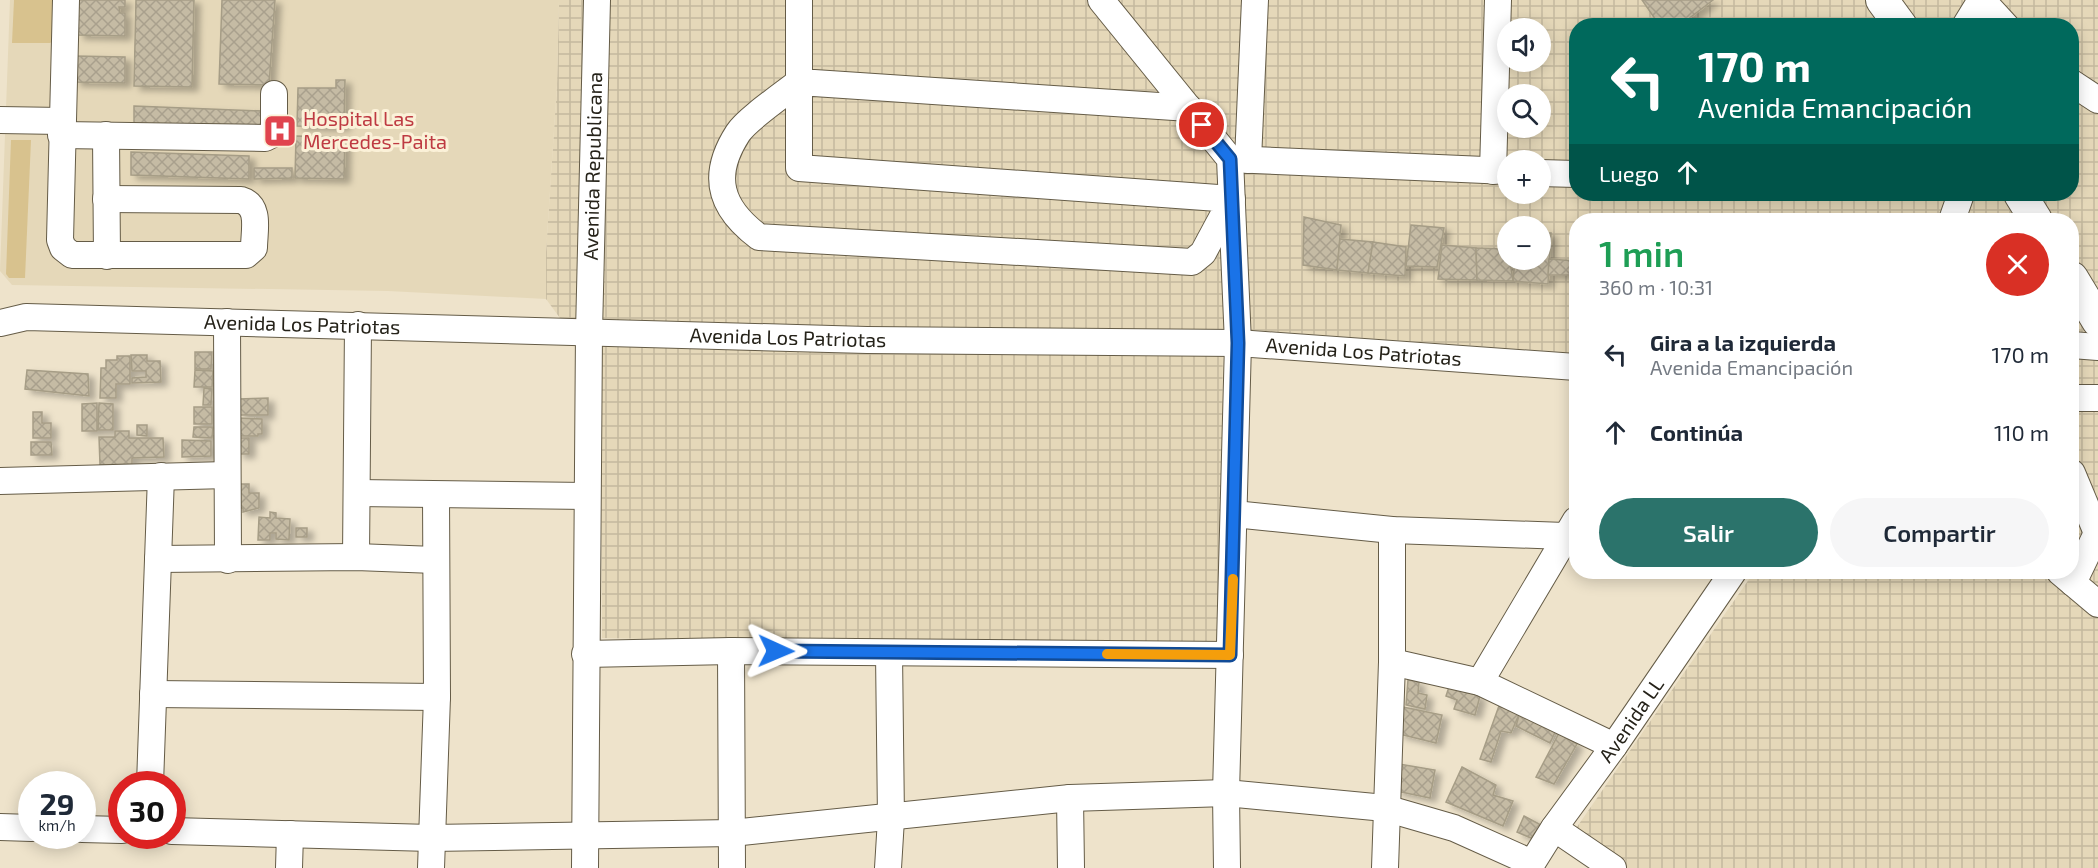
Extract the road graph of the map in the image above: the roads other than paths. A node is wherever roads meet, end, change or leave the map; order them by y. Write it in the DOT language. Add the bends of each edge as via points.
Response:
graph roads {
  1 [pos="66,0"];
  2 [pos="597,0"];
  3 [pos="799,0"];
  4 [pos="1101,0"];
  5 [pos="1255,0"];
  6 [pos="1498,0"];
  7 [pos="1882,0"];
  8 [pos="1981,0"];
  9 [pos="1895,18"];
  10 [pos="1970,18"];
  11 [pos="1998,18"];
  12 [pos="799,82"];
  13 [pos="2079,88"];
  14 [pos="274,94"];
  15 [pos="2098,100"];
  16 [pos="1189,108"];
  17 [pos="0,120"];
  18 [pos="61,128"];
  19 [pos="106,135"];
  20 [pos="1500,150"];
  21 [pos="1239,159"];
  22 [pos="1497,171"];
  23 [pos="1551,173"];
  24 [pos="1569,174"];
  25 [pos="1232,199"];
  26 [pos="106,200"];
  27 [pos="107,256"];
  28 [pos="2079,290"];
  29 [pos="2098,321"];
  30 [pos="226,322"];
  31 [pos="0,323"];
  32 [pos="358,325"];
  33 [pos="589,332"];
  34 [pos="1238,343"];
  35 [pos="2079,346"];
  36 [pos="2098,347"];
  37 [pos="1569,367"];
  38 [pos="2079,398"];
  39 [pos="2098,398"];
  40 [pos="226,475"];
  41 [pos="161,476"];
  42 [pos="0,480"];
  43 [pos="2079,489"];
  44 [pos="357,492"];
  45 [pos="436,496"];
  46 [pos="587,496"];
  47 [pos="1234,514"];
  48 [pos="1569,528"];
  49 [pos="1392,530"];
  50 [pos="1569,531"];
  51 [pos="2098,532"];
  52 [pos="356,557"];
  53 [pos="158,559"];
  54 [pos="2079,559"];
  55 [pos="228,560"];
  56 [pos="435,560"];
  57 [pos="1728,579"];
  58 [pos="2068,579"];
  59 [pos="2098,604"];
  60 [pos="731,651"];
  61 [pos="889,653"];
  62 [pos="585,654"];
  63 [pos="1230,655"];
  64 [pos="1392,662"];
  65 [pos="1480,682"];
  66 [pos="153,694"];
  67 [pos="437,697"];
  68 [pos="1614,747"];
  69 [pos="150,771"];
  70 [pos="1226,793"];
  71 [pos="1070,798"];
  72 [pos="1385,808"];
  73 [pos="891,819"];
  74 [pos="0,827"];
  75 [pos="18,828"];
  76 [pos="1554,828"];
  77 [pos="186,831"];
  78 [pos="732,833"];
  79 [pos="290,834"];
  80 [pos="586,835"];
  81 [pos="431,838"];
  82 [pos="1530,866"];
  83 [pos="289,868"];
  84 [pos="431,868"];
  85 [pos="585,868"];
  86 [pos="732,868"];
  87 [pos="888,868"];
  88 [pos="1071,868"];
  89 [pos="1227,868"];
  90 [pos="1385,868"];
  91 [pos="1613,868"];
  1 -- 18 [label="street"];
  2 -- 33 [label="street, Avenida Republicana"];
  3 -- 12 [label="street"];
  4 -- 16 [label="street"];
  5 -- 21 [label="street"];
  6 -- 20 [label="street"];
  7 -- 9 [label="main road"];
  8 -- 10 [label="street"];
  8 -- 11 [label="street"];
  12 -- 16 [label="street"];
  12 -- 25 [label="street" via="799,168"];
  12 -- 25 [label="street" via="739,132 724,167 722,189 728,207 759,237 1192,262 1203,253"];
  13 -- 15 [label="street"];
  14 -- 19 [label="street" via="274,130 269,137"];
  16 -- 21 [label="street"];
  17 -- 18 [label="street"];
  18 -- 19 [label="street"];
  18 -- 27 [label="street" via="60,240 72,255"];
  19 -- 26 [label="street"];
  21 -- 22 [label="street"];
  21 -- 25 [label="street"];
  23 -- 24 [label="street"];
  25 -- 34 [label="street"];
  26 -- 27 [label="street"];
  26 -- 27 [label="street" via="241,200 248,202 254,212 254,248 246,255"];
  28 -- 29 [label="main road"];
  30 -- 31 [label="street, Avenida Los Patriotas" via="26,317"];
  30 -- 32 [label="street, Avenida Los Patriotas"];
  30 -- 40 [label="street"];
  32 -- 33 [label="street, Avenida Los Patriotas"];
  32 -- 44 [label="street"];
  33 -- 34 [label="street, Avenida Los Patriotas" via="867,340"];
  33 -- 46 [label="street, Avenida Republicana"];
  34 -- 37 [label="street, Avenida Los Patriotas"];
  34 -- 47 [label="street"];
  35 -- 36 [label="street"];
  38 -- 39 [label="street"];
  40 -- 41 [label="street"];
  40 -- 55 [label="street"];
  41 -- 42 [label="street"];
  41 -- 53 [label="street"];
  43 -- 51 [label="street"];
  44 -- 45 [label="street"];
  44 -- 52 [label="street"];
  45 -- 46 [label="street"];
  45 -- 56 [label="street"];
  46 -- 62 [label="street, Avenida Republicana"];
  47 -- 49 [label="street"];
  47 -- 63 [label="street"];
  48 -- 49 [label="street"];
  49 -- 64 [label="street"];
  50 -- 65 [label="street"];
  51 -- 54 [label="street"];
  52 -- 55 [label="street"];
  52 -- 56 [label="street"];
  53 -- 55 [label="street"];
  53 -- 66 [label="street"];
  56 -- 67 [label="street"];
  57 -- 68 [label="street, Avenida LL"];
  58 -- 59 [label="street"];
  60 -- 61 [label="street"];
  60 -- 62 [label="street"];
  60 -- 78 [label="street"];
  61 -- 63 [label="street"];
  61 -- 73 [label="street"];
  62 -- 80 [label="street, Avenida Republicana"];
  63 -- 70 [label="street"];
  64 -- 65 [label="street"];
  64 -- 72 [label="street"];
  65 -- 68 [label="street"];
  66 -- 67 [label="street"];
  66 -- 69 [label="street"];
  67 -- 81 [label="street"];
  68 -- 76 [label="street, Avenida LL"];
  70 -- 71 [label="street"];
  70 -- 72 [label="street"];
  70 -- 89 [label="street"];
  71 -- 73 [label="street"];
  71 -- 88 [label="street"];
  72 -- 82 [label="street" via="1454,828"];
  72 -- 90 [label="street"];
  73 -- 78 [label="street"];
  73 -- 87 [label="street"];
  74 -- 75 [label="street"];
  76 -- 82 [label="street, Avenida LL"];
  76 -- 91 [label="street"];
  77 -- 79 [label="street"];
  78 -- 80 [label="street"];
  78 -- 86 [label="street"];
  79 -- 81 [label="street"];
  79 -- 83 [label="street"];
  80 -- 81 [label="street"];
  80 -- 85 [label="street, Avenida Republicana"];
  81 -- 84 [label="street"];
}
